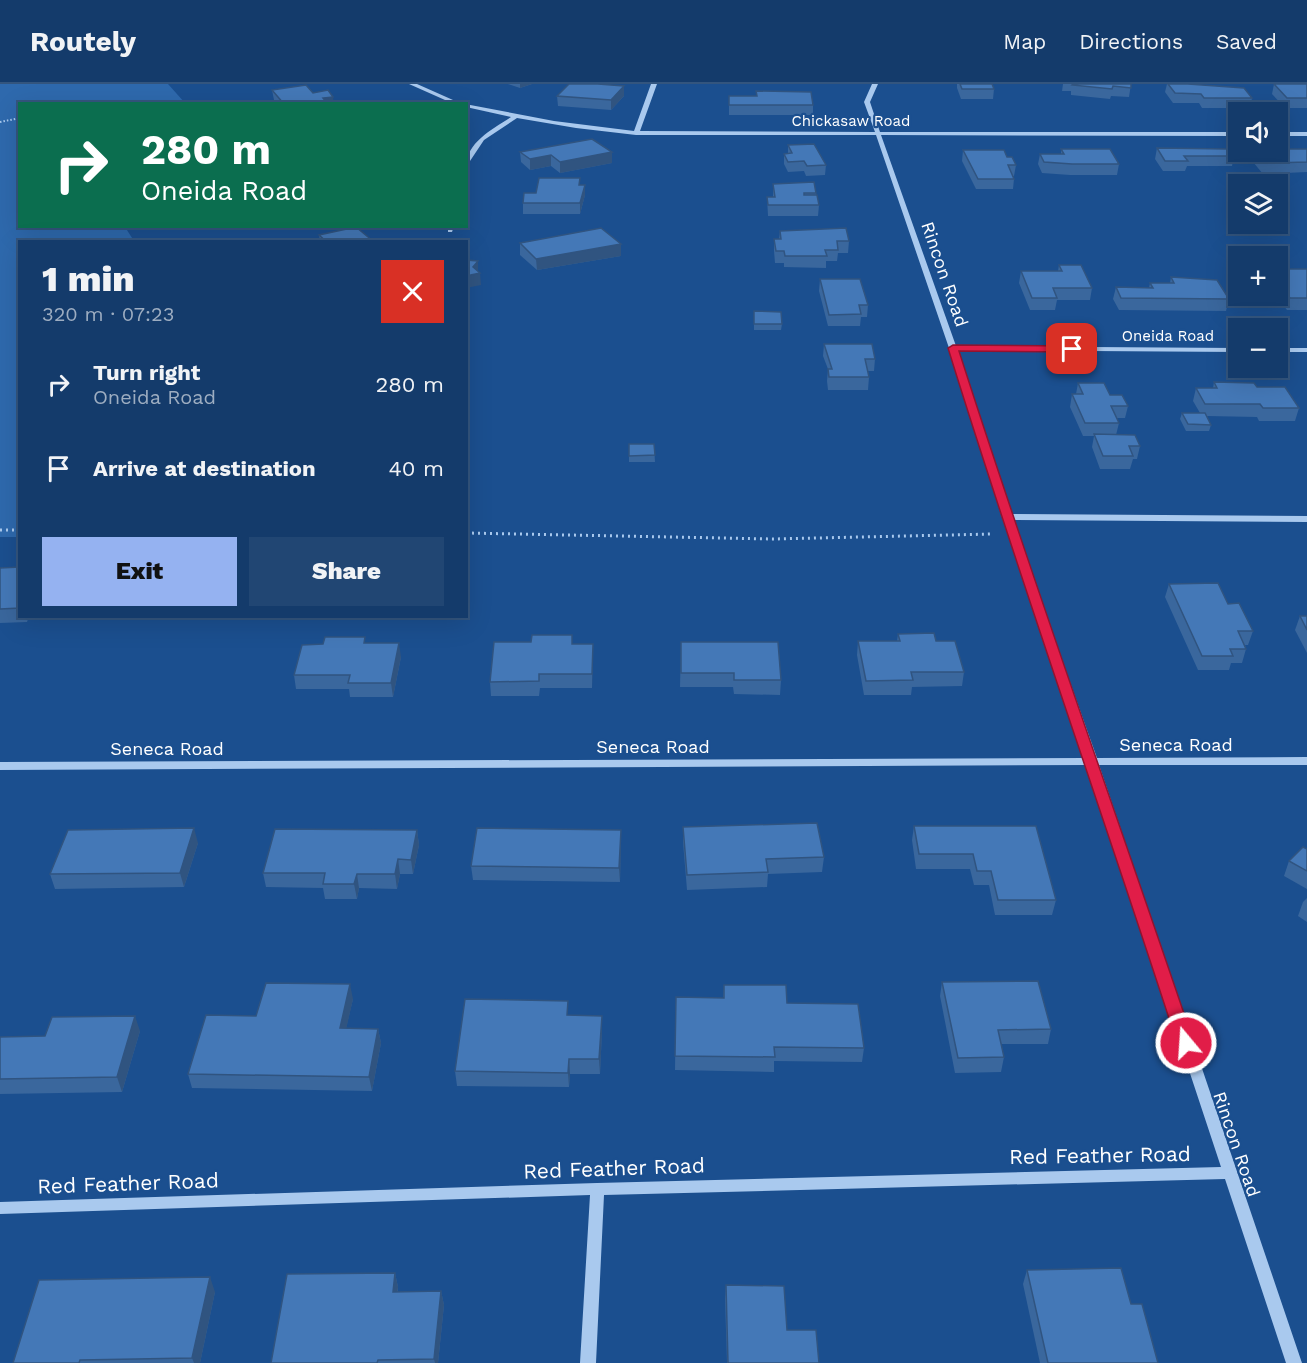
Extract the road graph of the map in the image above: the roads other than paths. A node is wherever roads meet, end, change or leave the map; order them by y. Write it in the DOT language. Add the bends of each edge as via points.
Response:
graph roads {
  1 [pos="412,84"];
  2 [pos="654,84"];
  3 [pos="875,84"];
  4 [pos="455,102"];
  5 [pos="468,106"];
  6 [pos="514,118"];
  7 [pos="636,133"];
  8 [pos="878,133"];
  9 [pos="1228,134"];
  10 [pos="1288,134"];
  11 [pos="1307,134"];
  12 [pos="468,162"];
  13 [pos="953,348"];
  14 [pos="1228,350"];
  15 [pos="1288,350"];
  16 [pos="1307,350"];
  17 [pos="1006,517"];
  18 [pos="1307,519"];
  19 [pos="1092,760"];
  20 [pos="1307,761"];
  21 [pos="0,766"];
  22 [pos="1229,1173"];
  23 [pos="597,1189"];
  24 [pos="0,1208"];
  25 [pos="588,1363"];
  26 [pos="1294,1363"];
  1 -- 4 [label="street"];
  2 -- 7 [label="street"];
  3 -- 8 [label="street, Rincon Road" via="867,102"];
  5 -- 6 [label="street, Chickasaw Road"];
  6 -- 7 [label="street, Chickasaw Road"];
  6 -- 12 [label="street" via="482,140"];
  7 -- 8 [label="street, Chickasaw Road"];
  8 -- 9 [label="street, Chickasaw Road"];
  8 -- 13 [label="street, Rincon Road"];
  10 -- 11 [label="street"];
  13 -- 14 [label="street, Oneida Road"];
  13 -- 17 [label="street, Rincon Road"];
  15 -- 16 [label="street"];
  17 -- 18 [label="street"];
  17 -- 19 [label="street, Rincon Road"];
  19 -- 20 [label="street, Seneca Road"];
  19 -- 21 [label="street, Seneca Road"];
  19 -- 22 [label="street, Rincon Road"];
  22 -- 23 [label="street, Red Feather Road"];
  22 -- 26 [label="street, Rincon Road"];
  23 -- 24 [label="street, Red Feather Road"];
  23 -- 25 [label="street"];
}
